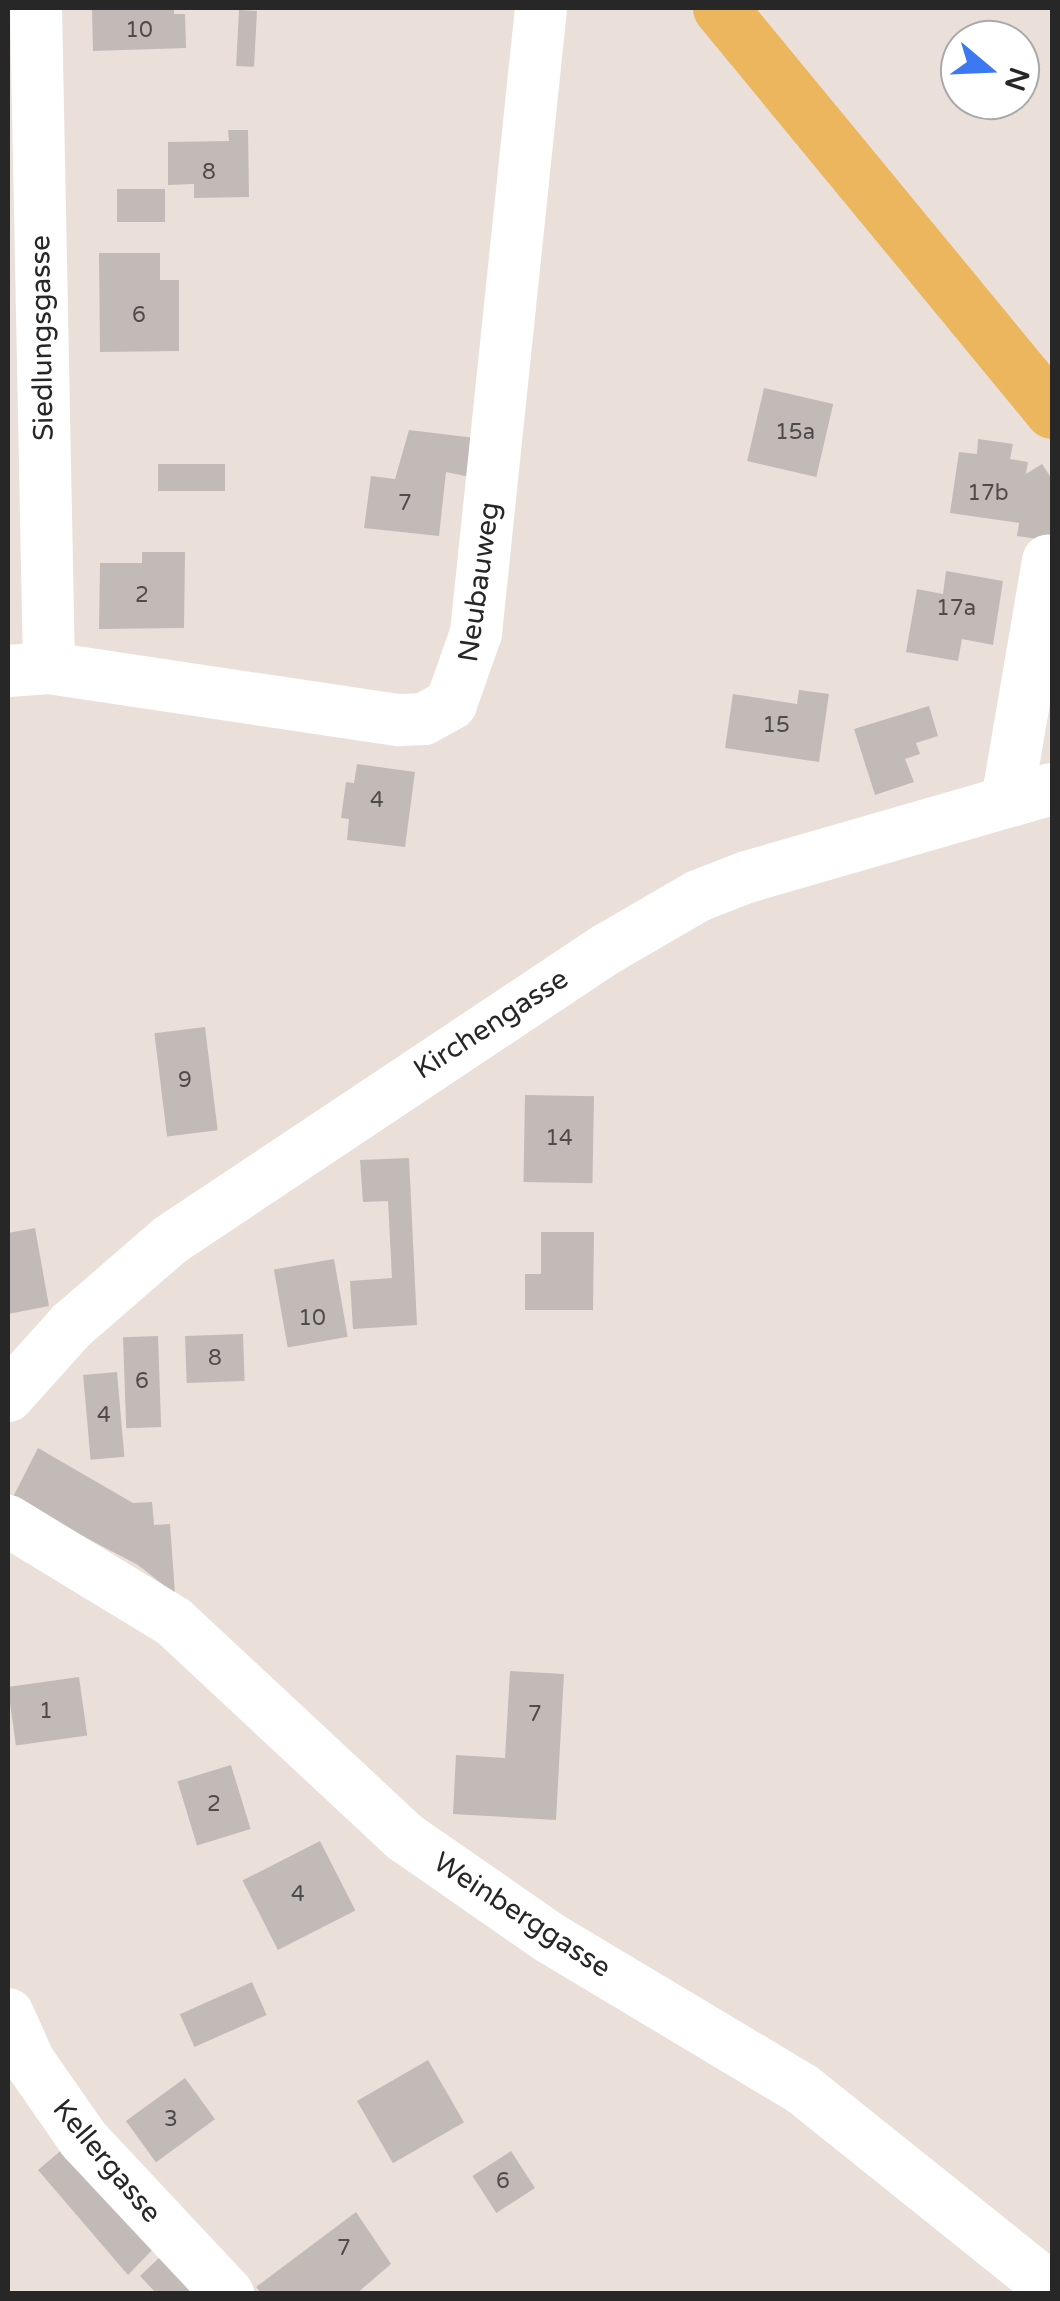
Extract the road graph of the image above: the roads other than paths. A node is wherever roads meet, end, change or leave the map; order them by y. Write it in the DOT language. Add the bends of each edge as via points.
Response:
graph roads {
  1 [pos="36,8"];
  2 [pos="541,8"];
  3 [pos="720,8"];
  4 [pos="1052,411"];
  5 [pos="1048,560"];
  6 [pos="28,669"];
  7 [pos="1030,795"];
  8 [pos="8,1396"];
  9 [pos="8,1522"];
  10 [pos="8,2014"];
  11 [pos="1052,2289"];
  12 [pos="228,2294"];
  1 -- 6 [label="street, Siedlungsgasse"];
  2 -- 6 [label="street, Neubauweg" via="476,633 451,704 424,719 399,720"];
  3 -- 4 [label="main road"];
  5 -- 7 [label="street"];
  7 -- 8 [label="street, Kirchengasse" via="747,877 606,950 170,1240 72,1325"];
  9 -- 11 [label="street, Weinberggasse" via="174,1622 406,1838 550,1938 801,2088"];
  10 -- 12 [label="street, Kellergasse" via="29,2060 84,2140"];
}
